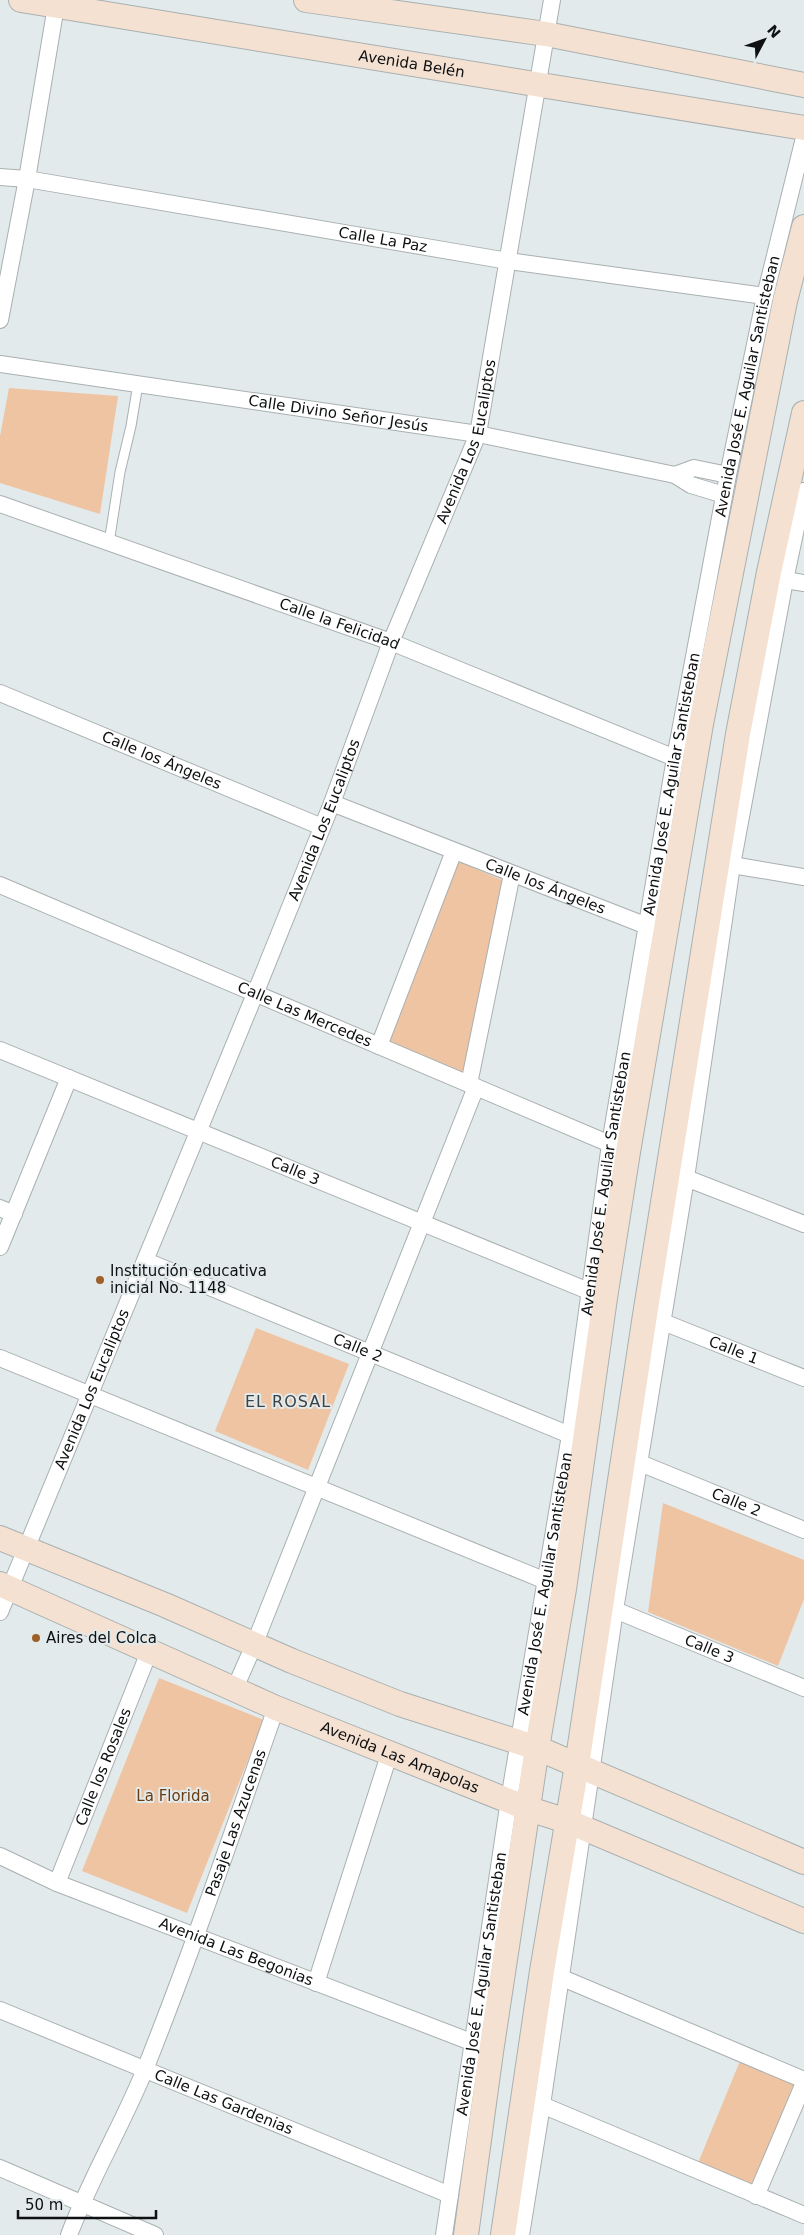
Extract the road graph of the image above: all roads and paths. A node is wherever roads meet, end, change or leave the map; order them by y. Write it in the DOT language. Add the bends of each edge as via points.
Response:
graph roads {
  1 [pos="21,0"];
  2 [pos="306,0"];
  3 [pos="552,0"];
  4 [pos="56,6"];
  5 [pos="546,34"];
  6 [pos="538,84"];
  7 [pos="804,86"];
  8 [pos="804,128"];
  9 [pos="804,138"];
  10 [pos="0,177"];
  11 [pos="28,179"];
  12 [pos="804,227"];
  13 [pos="508,260"];
  14 [pos="765,296"];
  15 [pos="0,320"];
  16 [pos="0,364"];
  17 [pos="138,384"];
  18 [pos="804,413"];
  19 [pos="478,434"];
  20 [pos="675,475"];
  21 [pos="728,475"];
  22 [pos="804,491"];
  23 [pos="724,495"];
  24 [pos="0,504"];
  25 [pos="110,543"];
  26 [pos="785,580"];
  27 [pos="804,583"];
  28 [pos="391,642"];
  29 [pos="0,693"];
  30 [pos="675,758"];
  31 [pos="332,803"];
  32 [pos="322,827"];
  33 [pos="454,851"];
  34 [pos="732,865"];
  35 [pos="512,874"];
  36 [pos="804,877"];
  37 [pos="0,886"];
  38 [pos="647,926"];
  39 [pos="255,994"];
  40 [pos="379,1046"];
  41 [pos="0,1050"];
  42 [pos="69,1078"];
  43 [pos="473,1086"];
  44 [pos="199,1130"];
  45 [pos="610,1144"];
  46 [pos="686,1178"];
  47 [pos="7,1211"];
  48 [pos="422,1223"];
  49 [pos="804,1224"];
  50 [pos="0,1247"];
  51 [pos="146,1260"];
  52 [pos="591,1292"];
  53 [pos="663,1322"];
  54 [pos="371,1353"];
  55 [pos="0,1358"];
  56 [pos="804,1378"];
  57 [pos="90,1396"];
  58 [pos="570,1435"];
  59 [pos="640,1463"];
  60 [pos="317,1488"];
  61 [pos="804,1530"];
  62 [pos="0,1538"];
  63 [pos="25,1549"];
  64 [pos="546,1580"];
  65 [pos="5,1586"];
  66 [pos="615,1610"];
  67 [pos="0,1612"];
  68 [pos="254,1645"];
  69 [pos="149,1652"];
  70 [pos="235,1688"];
  71 [pos="804,1688"];
  72 [pos="276,1708"];
  73 [pos="528,1746"];
  74 [pos="390,1752"];
  75 [pos="585,1768"];
  76 [pos="519,1804"];
  77 [pos="575,1824"];
  78 [pos="0,1856"];
  79 [pos="804,1862"];
  80 [pos="57,1883"];
  81 [pos="804,1921"];
  82 [pos="195,1937"];
  83 [pos="560,1977"];
  84 [pos="316,1983"];
  85 [pos="0,2010"];
  86 [pos="474,2043"];
  87 [pos="145,2068"];
  88 [pos="804,2081"];
  89 [pos="542,2106"];
  90 [pos="0,2168"];
  91 [pos="450,2195"];
  92 [pos="756,2196"];
  93 [pos="81,2203"];
  94 [pos="804,2215"];
  95 [pos="68,2235"];
  96 [pos="155,2235"];
  97 [pos="444,2235"];
  98 [pos="466,2235"];
  99 [pos="503,2235"];
  100 [pos="521,2235"];
  1 -- 4 [label="main road, Avenida Belén"];
  2 -- 5 [label="main road"];
  3 -- 5 [label="street, Avenida Los Eucaliptos"];
  4 -- 6 [label="main road, Avenida Belén"];
  4 -- 11 [label="street"];
  5 -- 6 [label="street, Avenida Los Eucaliptos"];
  5 -- 7 [label="main road"];
  6 -- 8 [label="main road, Avenida Belén"];
  6 -- 13 [label="street, Avenida Los Eucaliptos"];
  9 -- 14 [label="street, Avenida José E. Aguilar Santisteban"];
  10 -- 11 [label="street, Calle La Paz"];
  11 -- 13 [label="street, Calle La Paz"];
  11 -- 15 [label="street"];
  12 -- 73 [label="main road, Avenida José E. Aguilar Santisteban" via="785,301 701,724 605,1298 564,1589"];
  13 -- 14 [label="street, Calle La Paz"];
  13 -- 19 [label="street, Avenida Los Eucaliptos"];
  14 -- 21 [label="street, Avenida José E. Aguilar Santisteban"];
  16 -- 17 [label="street, Calle Divino Señor Jesús"];
  17 -- 19 [label="street, Calle Divino Señor Jesús"];
  17 -- 25 [label="lane"];
  18 -- 75 [label="main road" via="738,734 642,1333"];
  19 -- 20 [label="street, Calle Divino Señor Jesús"];
  19 -- 28 [label="street, Avenida Los Eucaliptos"];
  20 -- 21 [label="street, Calle Divino Señor Jesús" via="694,468"];
  20 -- 23 [label="street, Calle Divino Señor Jesús" via="691,485"];
  21 -- 23 [label="street, Avenida José E. Aguilar Santisteban"];
  22 -- 26 [label="street"];
  23 -- 30 [label="street, Avenida José E. Aguilar Santisteban"];
  24 -- 25 [label="street, Calle la Felicidad"];
  25 -- 28 [label="street, Calle la Felicidad"];
  26 -- 27 [label="street"];
  26 -- 34 [label="street"];
  28 -- 30 [label="street, Calle la Felicidad"];
  28 -- 31 [label="street, Avenida Los Eucaliptos"];
  29 -- 32 [label="street, Calle los Ángeles"];
  30 -- 38 [label="street, Avenida José E. Aguilar Santisteban"];
  31 -- 32 [label="street, Avenida Los Eucaliptos"];
  31 -- 33 [label="street, Calle los Ángeles"];
  32 -- 39 [label="street, Avenida Los Eucaliptos"];
  33 -- 35 [label="street, Calle los Ángeles"];
  33 -- 40 [label="street"];
  34 -- 36 [label="street"];
  34 -- 46 [label="street"];
  35 -- 38 [label="street, Calle los Ángeles"];
  35 -- 43 [label="street"];
  37 -- 39 [label="street, Calle Las Mercedes"];
  38 -- 45 [label="street, Avenida José E. Aguilar Santisteban"];
  39 -- 40 [label="street, Calle Las Mercedes"];
  39 -- 44 [label="street, Avenida Los Eucaliptos"];
  40 -- 43 [label="street, Calle Las Mercedes"];
  41 -- 42 [label="street, Calle 3"];
  42 -- 44 [label="street, Calle 3"];
  42 -- 47 [label="street"];
  43 -- 45 [label="street, Calle Las Mercedes"];
  43 -- 48 [label="street"];
  44 -- 48 [label="street, Calle 3"];
  44 -- 51 [label="street, Avenida Los Eucaliptos"];
  45 -- 52 [label="street, Avenida José E. Aguilar Santisteban"];
  46 -- 49 [label="street"];
  46 -- 53 [label="street"];
  47 -- 50 [label="street"];
  48 -- 52 [label="street, Calle 3"];
  48 -- 54 [label="street"];
  51 -- 54 [label="street, Calle 2"];
  51 -- 57 [label="street, Avenida Los Eucaliptos"];
  52 -- 58 [label="street, Avenida José E. Aguilar Santisteban"];
  53 -- 56 [label="street, Calle 1"];
  53 -- 59 [label="street"];
  54 -- 58 [label="street, Calle 2"];
  54 -- 60 [label="street"];
  55 -- 57 [label="street"];
  57 -- 60 [label="street"];
  57 -- 63 [label="street, Avenida Los Eucaliptos"];
  58 -- 64 [label="street, Avenida José E. Aguilar Santisteban"];
  59 -- 61 [label="street, Calle 2"];
  59 -- 66 [label="street"];
  60 -- 64 [label="street"];
  60 -- 68 [label="street"];
  62 -- 63 [label="main road"];
  63 -- 65 [label="street, Avenida Los Eucaliptos"];
  63 -- 68 [label="main road" via="165,1604"];
  64 -- 73 [label="street, Avenida José E. Aguilar Santisteban"];
  65 -- 67 [label="street, Avenida Los Eucaliptos"];
  65 -- 69 [label="main road, Avenida Las Amapolas"];
  66 -- 71 [label="street, Calle 3"];
  66 -- 75 [label="street"];
  68 -- 70 [label="street"];
  68 -- 73 [label="main road" via="400,1704"];
  69 -- 70 [label="main road, Avenida Las Amapolas"];
  69 -- 80 [label="street, Calle los Rosales"];
  70 -- 72 [label="main road, Avenida Las Amapolas"];
  72 -- 74 [label="main road, Avenida Las Amapolas"];
  72 -- 82 [label="street, Pasaje Las Azucenas"];
  73 -- 75 [label="main road"];
  73 -- 76 [label="main road, Avenida José E. Aguilar Santisteban"];
  74 -- 76 [label="main road, Avenida Las Amapolas"];
  74 -- 84 [label="street"];
  75 -- 77 [label="main road"];
  75 -- 79 [label="main road"];
  76 -- 77 [label="main road, Avenida Las Amapolas"];
  76 -- 86 [label="street, Avenida José E. Aguilar Santisteban"];
  76 -- 98 [label="main road, Avenida José E. Aguilar Santisteban"];
  77 -- 81 [label="main road, Avenida Las Amapolas"];
  77 -- 83 [label="street"];
  77 -- 99 [label="main road" via="542,1971"];
  78 -- 80 [label="street, Avenida Las Begonias"];
  80 -- 82 [label="street, Avenida Las Begonias"];
  82 -- 84 [label="street, Avenida Las Begonias"];
  82 -- 87 [label="street, Pasaje Las Azucenas"];
  83 -- 88 [label="street"];
  83 -- 89 [label="street"];
  84 -- 86 [label="street, Avenida Las Begonias"];
  85 -- 87 [label="street, Calle Las Gardenias"];
  86 -- 91 [label="street, Avenida José E. Aguilar Santisteban"];
  87 -- 91 [label="street, Calle Las Gardenias"];
  87 -- 93 [label="street, Pasaje Las Azucenas"];
  88 -- 92 [label="street"];
  89 -- 92 [label="street"];
  89 -- 100 [label="street"];
  90 -- 93 [label="street"];
  91 -- 97 [label="street, Avenida José E. Aguilar Santisteban"];
  92 -- 94 [label="street"];
  93 -- 95 [label="street, Pasaje Las Azucenas"];
  93 -- 96 [label="street"];
}
